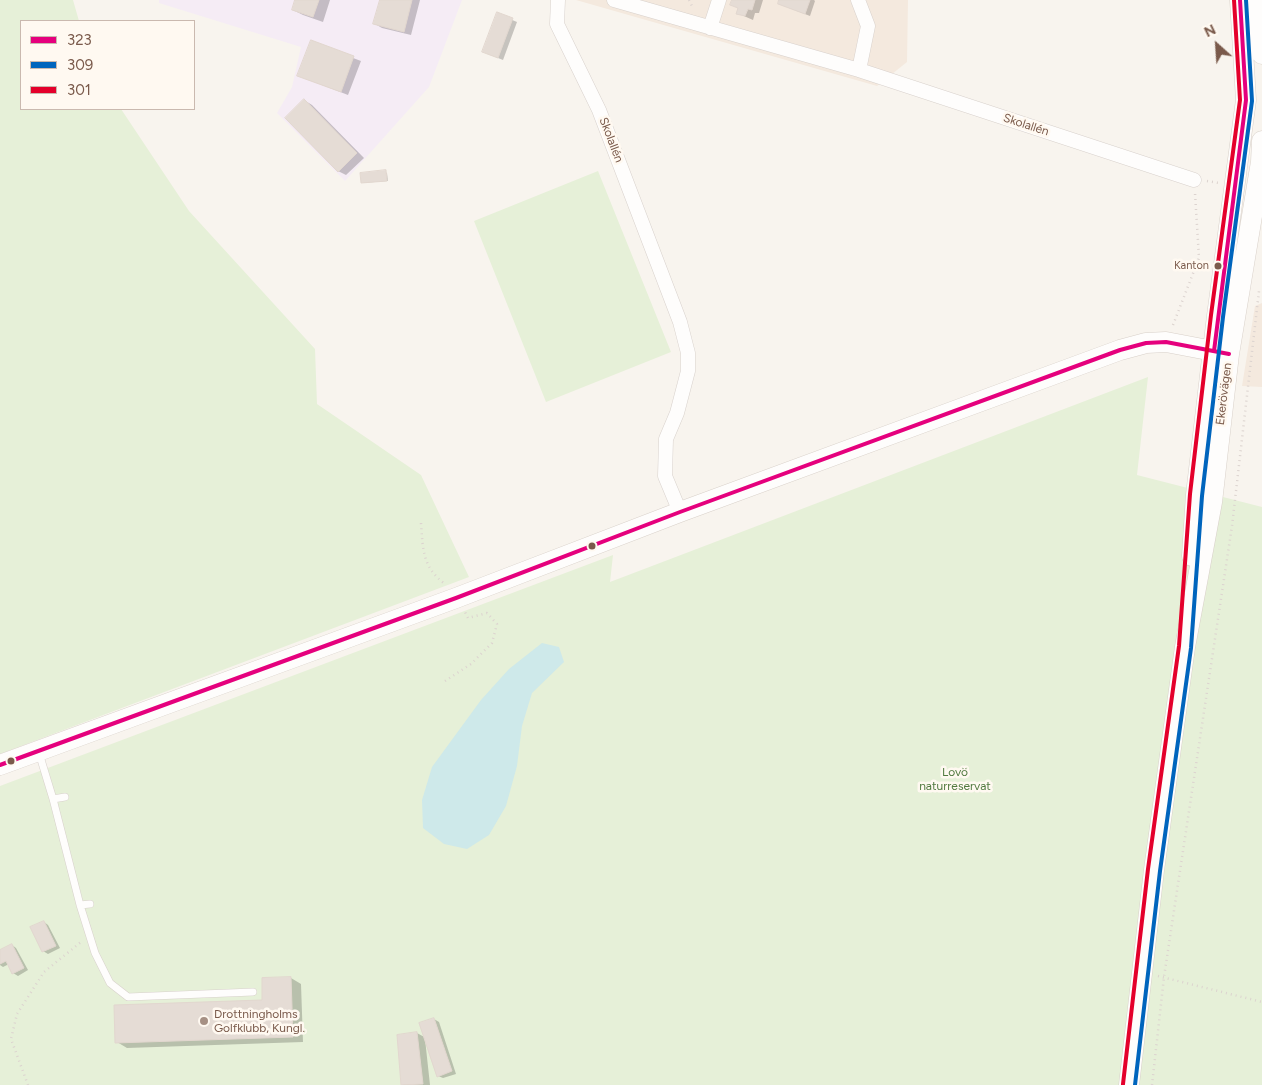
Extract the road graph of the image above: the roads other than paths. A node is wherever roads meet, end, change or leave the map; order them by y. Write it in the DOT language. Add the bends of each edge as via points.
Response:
graph roads {
  1 [pos="558,0"];
  2 [pos="614,0"];
  3 [pos="718,0"];
  4 [pos="858,0"];
  5 [pos="1240,0"];
  6 [pos="1257,0"];
  7 [pos="710,28"];
  8 [pos="1262,54"];
  9 [pos="858,70"];
  10 [pos="1262,141"];
  11 [pos="1194,180"];
  12 [pos="1234,190"];
  13 [pos="1258,196"];
  14 [pos="1221,352"];
  15 [pos="680,512"];
  16 [pos="38,750"];
  17 [pos="0,765"];
  18 [pos="65,797"];
  19 [pos="53,799"];
  20 [pos="90,904"];
  21 [pos="80,905"];
  22 [pos="253,992"];
  23 [pos="1129,1085"];
  1 -- 15 [label="street, Skolallén" via="557,24 599,110 680,322 688,353 688,371 666,439 665,476"];
  2 -- 7 [label="street, Skolallén"];
  3 -- 7 [label="street"];
  4 -- 9 [label="street" via="868,26"];
  5 -- 12 [label="main road, Ekerövägen" via="1246,100"];
  6 -- 8 [label="main road"];
  7 -- 9 [label="street, Skolallén"];
  9 -- 11 [label="street, Skolallén"];
  10 -- 13 [label="main road, Ekerövägen"];
  12 -- 13 [label="street"];
  12 -- 14 [label="main road, Ekerövägen"];
  13 -- 14 [label="main road, Ekerövägen"];
  14 -- 15 [label="main road" via="1166,342 1146,342"];
  14 -- 23 [label="main road, Ekerövägen" via="1211,511 1185,647"];
  15 -- 16 [label="main road" via="456,598"];
  16 -- 17 [label="main road"];
  16 -- 19 [label="lane"];
  18 -- 19 [label="lane"];
  19 -- 21 [label="lane"];
  20 -- 21 [label="lane"];
  21 -- 22 [label="lane" via="110,983 128,997"];
}
